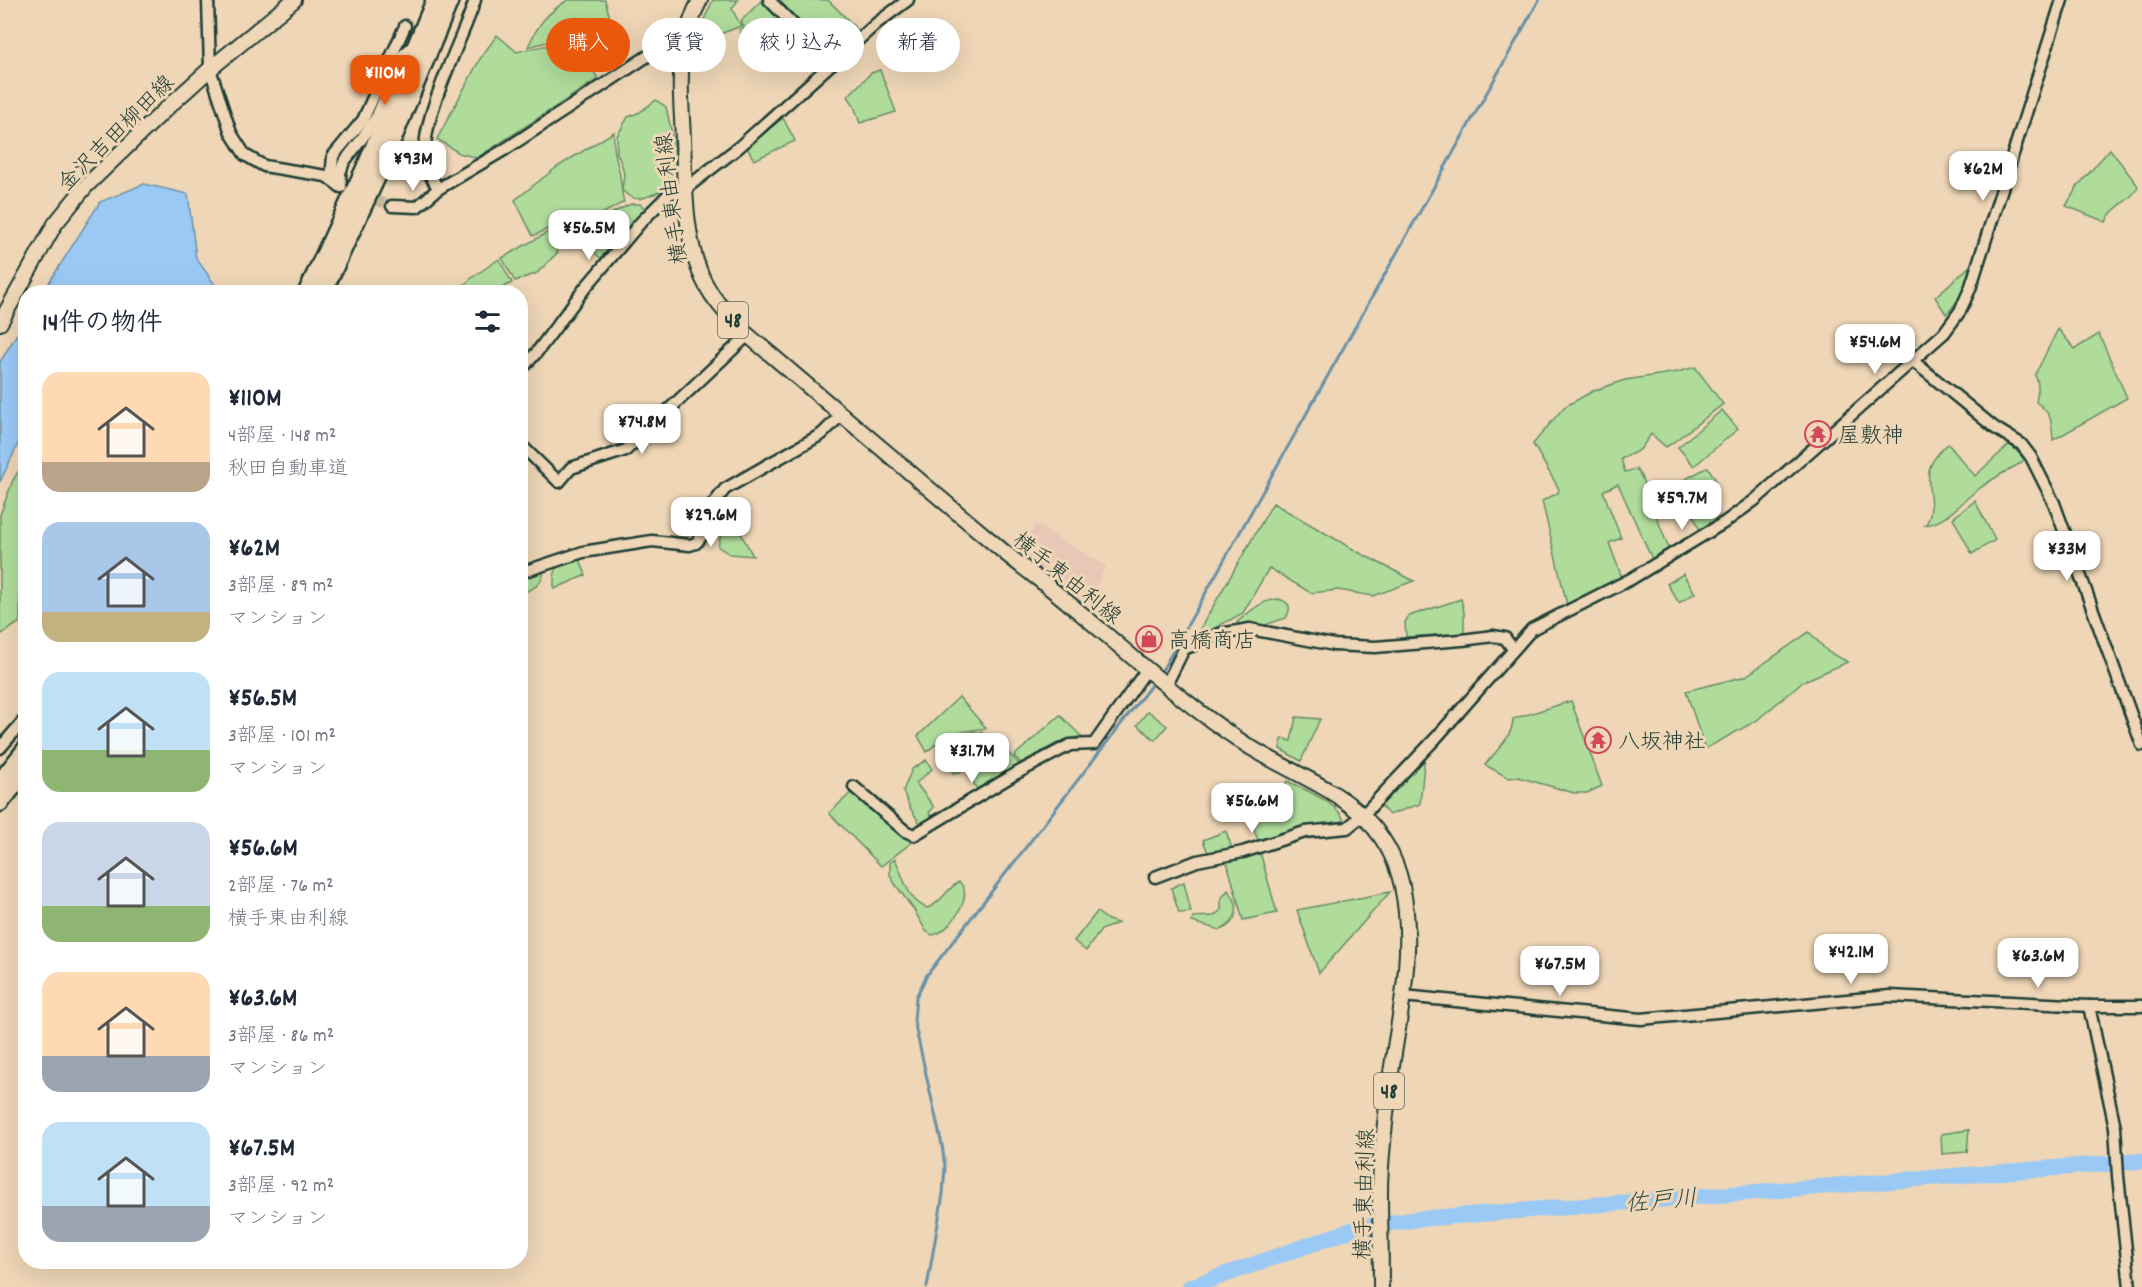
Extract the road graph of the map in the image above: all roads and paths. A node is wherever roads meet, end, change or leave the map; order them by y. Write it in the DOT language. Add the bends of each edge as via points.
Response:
graph roads {
  1 [pos="208,0"];
  2 [pos="294,0"];
  3 [pos="435,0"];
  4 [pos="450,0"];
  5 [pos="475,0"];
  6 [pos="700,0"];
  7 [pos="769,0"];
  8 [pos="908,0"];
  9 [pos="2062,0"];
  10 [pos="692,18"];
  11 [pos="787,18"];
  12 [pos="405,26"];
  13 [pos="864,35"];
  14 [pos="418,42"];
  15 [pos="642,60"];
  16 [pos="210,69"];
  17 [pos="681,72"];
  18 [pos="823,72"];
  19 [pos="331,179"];
  20 [pos="438,189"];
  21 [pos="686,189"];
  22 [pos="392,206"];
  23 [pos="21,285"];
  24 [pos="310,285"];
  25 [pos="326,285"];
  26 [pos="18,291"];
  27 [pos="0,323"];
  28 [pos="748,335"];
  29 [pos="1913,361"];
  30 [pos="528,362"];
  31 [pos="841,415"];
  32 [pos="528,452"];
  33 [pos="528,570"];
  34 [pos="1513,649"];
  35 [pos="1147,669"];
  36 [pos="1166,685"];
  37 [pos="18,727"];
  38 [pos="2142,745"];
  39 [pos="0,748"];
  40 [pos="18,758"];
  41 [pos="18,781"];
  42 [pos="0,782"];
  43 [pos="854,787"];
  44 [pos="0,803"];
  45 [pos="1363,815"];
  46 [pos="1155,877"];
  47 [pos="1403,996"];
  48 [pos="2089,1006"];
  49 [pos="2142,1006"];
  50 [pos="1381,1287"];
  51 [pos="2130,1287"];
  1 -- 16 [label="street"];
  2 -- 16 [label="main road, 金沢吉田柳田線"];
  3 -- 14 [label="highway"];
  4 -- 25 [label="highway" via="380,170"];
  5 -- 20 [label="street" via="428,123 427,168"];
  6 -- 10 [label="main road, 横手東由利線 / 48"];
  7 -- 11 [label="street"];
  8 -- 13 [label="street"];
  9 -- 29 [label="street" via="1970,289 1944,333"];
  12 -- 19 [label="street" via="363,120 333,156"];
  14 -- 19 [label="street" via="402,56 377,116 344,162 341,187"];
  14 -- 24 [label="highway"];
  15 -- 20 [label="street"];
  16 -- 19 [label="street" via="231,133 245,155 264,166"];
  16 -- 23 [label="main road, 金沢吉田柳田線" via="77,196 55,224"];
  17 -- 21 [label="main road, 横手東由利線 / 48"];
  18 -- 21 [label="street"];
  20 -- 22 [label="street" via="417,207"];
  21 -- 28 [label="main road, 横手東由利線 / 48" via="692,247 699,271 709,292"];
  21 -- 30 [label="street" via="669,194 641,222"];
  26 -- 27 [label="main road, 金沢吉田柳田線"];
  28 -- 31 [label="main road, 横手東由利線 / 48"];
  28 -- 32 [label="street" via="626,450 571,468 559,482"];
  29 -- 34 [label="street" via="1725,522 1631,579 1532,629"];
  29 -- 38 [label="street" via="1995,428 2021,444 2031,457 2054,503"];
  31 -- 33 [label="street" via="822,434 725,489 711,507 696,543 652,541 584,552"];
  31 -- 35 [label="main road, 横手東由利線 / 48"];
  34 -- 36 [label="street" via="1504,638 1493,636 1375,647 1334,645 1250,629 1220,634 1184,650"];
  34 -- 45 [label="street"];
  35 -- 36 [label="main road, 横手東由利線 / 48"];
  35 -- 43 [label="street" via="1094,744 1070,744 914,835"];
  36 -- 45 [label="main road, 横手東由利線 / 48" via="1245,744 1329,789"];
  37 -- 39 [label="street"];
  40 -- 42 [label="highway"];
  41 -- 44 [label="highway"];
  45 -- 46 [label="street" via="1347,828 1305,832 1243,852 1197,861"];
  45 -- 47 [label="main road, 横手東由利線 / 48" via="1390,854 1402,885 1407,966"];
  47 -- 48 [label="street" via="1641,1019 1890,996"];
  47 -- 50 [label="main road, 横手東由利線 / 48" via="1388,1094 1380,1187"];
  48 -- 49 [label="street"];
  48 -- 51 [label="street" via="2115,1127"];
}
